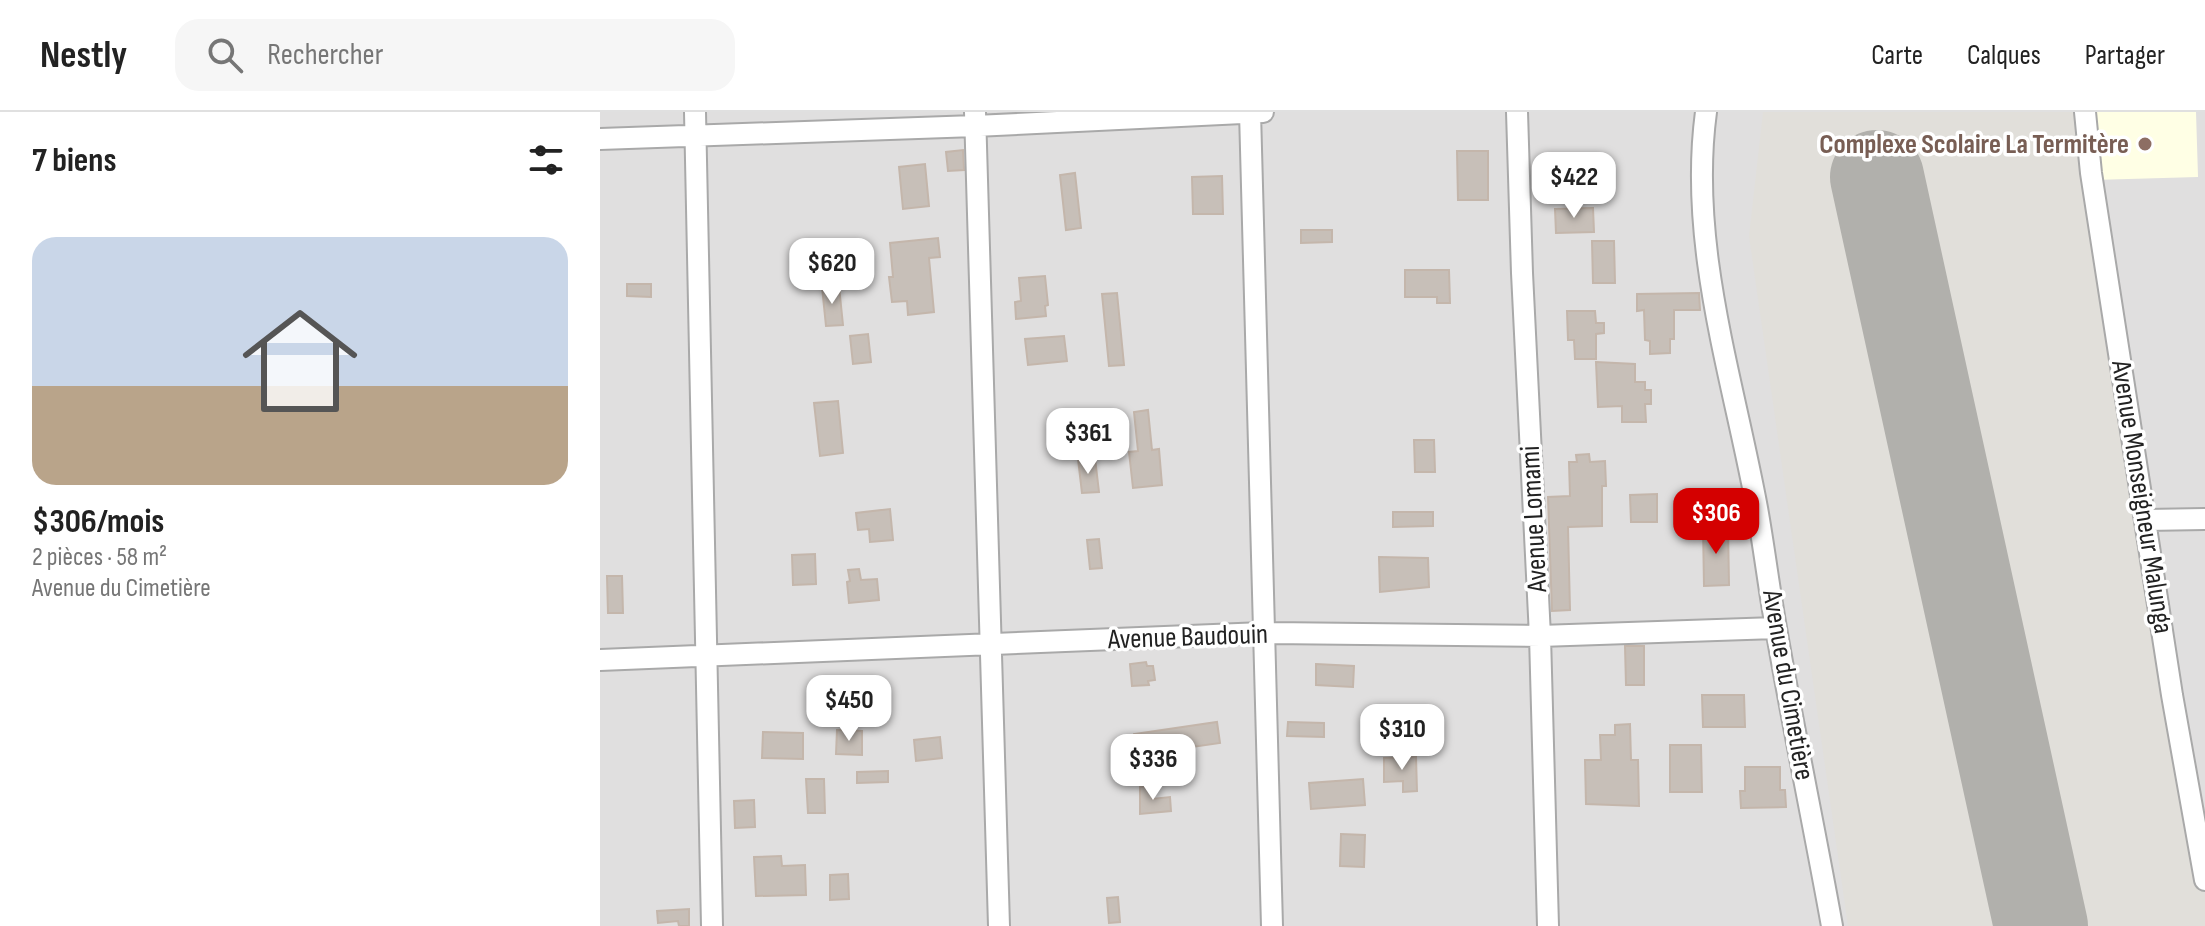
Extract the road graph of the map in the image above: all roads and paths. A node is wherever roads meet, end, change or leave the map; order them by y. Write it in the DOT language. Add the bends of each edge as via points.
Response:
graph roads {
  1 [pos="695,112"];
  2 [pos="1250,112"];
  3 [pos="1263,112"];
  4 [pos="1517,112"];
  5 [pos="1706,112"];
  6 [pos="2085,112"];
  7 [pos="975,119"];
  8 [pos="696,135"];
  9 [pos="600,139"];
  10 [pos="2205,519"];
  11 [pos="2146,520"];
  12 [pos="1776,628"];
  13 [pos="1263,633"];
  14 [pos="1540,636"];
  15 [pos="991,644"];
  16 [pos="707,656"];
  17 [pos="600,660"];
  18 [pos="2205,879"];
  19 [pos="712,926"];
  20 [pos="999,926"];
  21 [pos="1272,926"];
  22 [pos="1548,926"];
  23 [pos="1832,926"];
  1 -- 8 [label="street"];
  2 -- 3 [label="street"];
  2 -- 7 [label="street"];
  2 -- 13 [label="street"];
  4 -- 14 [label="street, Avenue Lomami"];
  5 -- 12 [label="street, Avenue du Cimetière" via="1703,212 1714,294"];
  6 -- 11 [label="street, Avenue Monseigneur Malunga"];
  7 -- 8 [label="street"];
  7 -- 15 [label="street"];
  8 -- 9 [label="street"];
  8 -- 16 [label="street"];
  10 -- 11 [label="street"];
  11 -- 18 [label="street, Avenue Monseigneur Malunga"];
  12 -- 14 [label="street, Avenue Baudouin"];
  12 -- 23 [label="street, Avenue du Cimetière"];
  13 -- 14 [label="street, Avenue Baudouin"];
  13 -- 15 [label="street, Avenue Baudouin"];
  13 -- 21 [label="street"];
  14 -- 22 [label="street, Avenue Lomami"];
  15 -- 16 [label="street, Avenue Baudouin"];
  15 -- 20 [label="street"];
  16 -- 17 [label="street, Avenue Baudouin"];
  16 -- 19 [label="street"];
}
